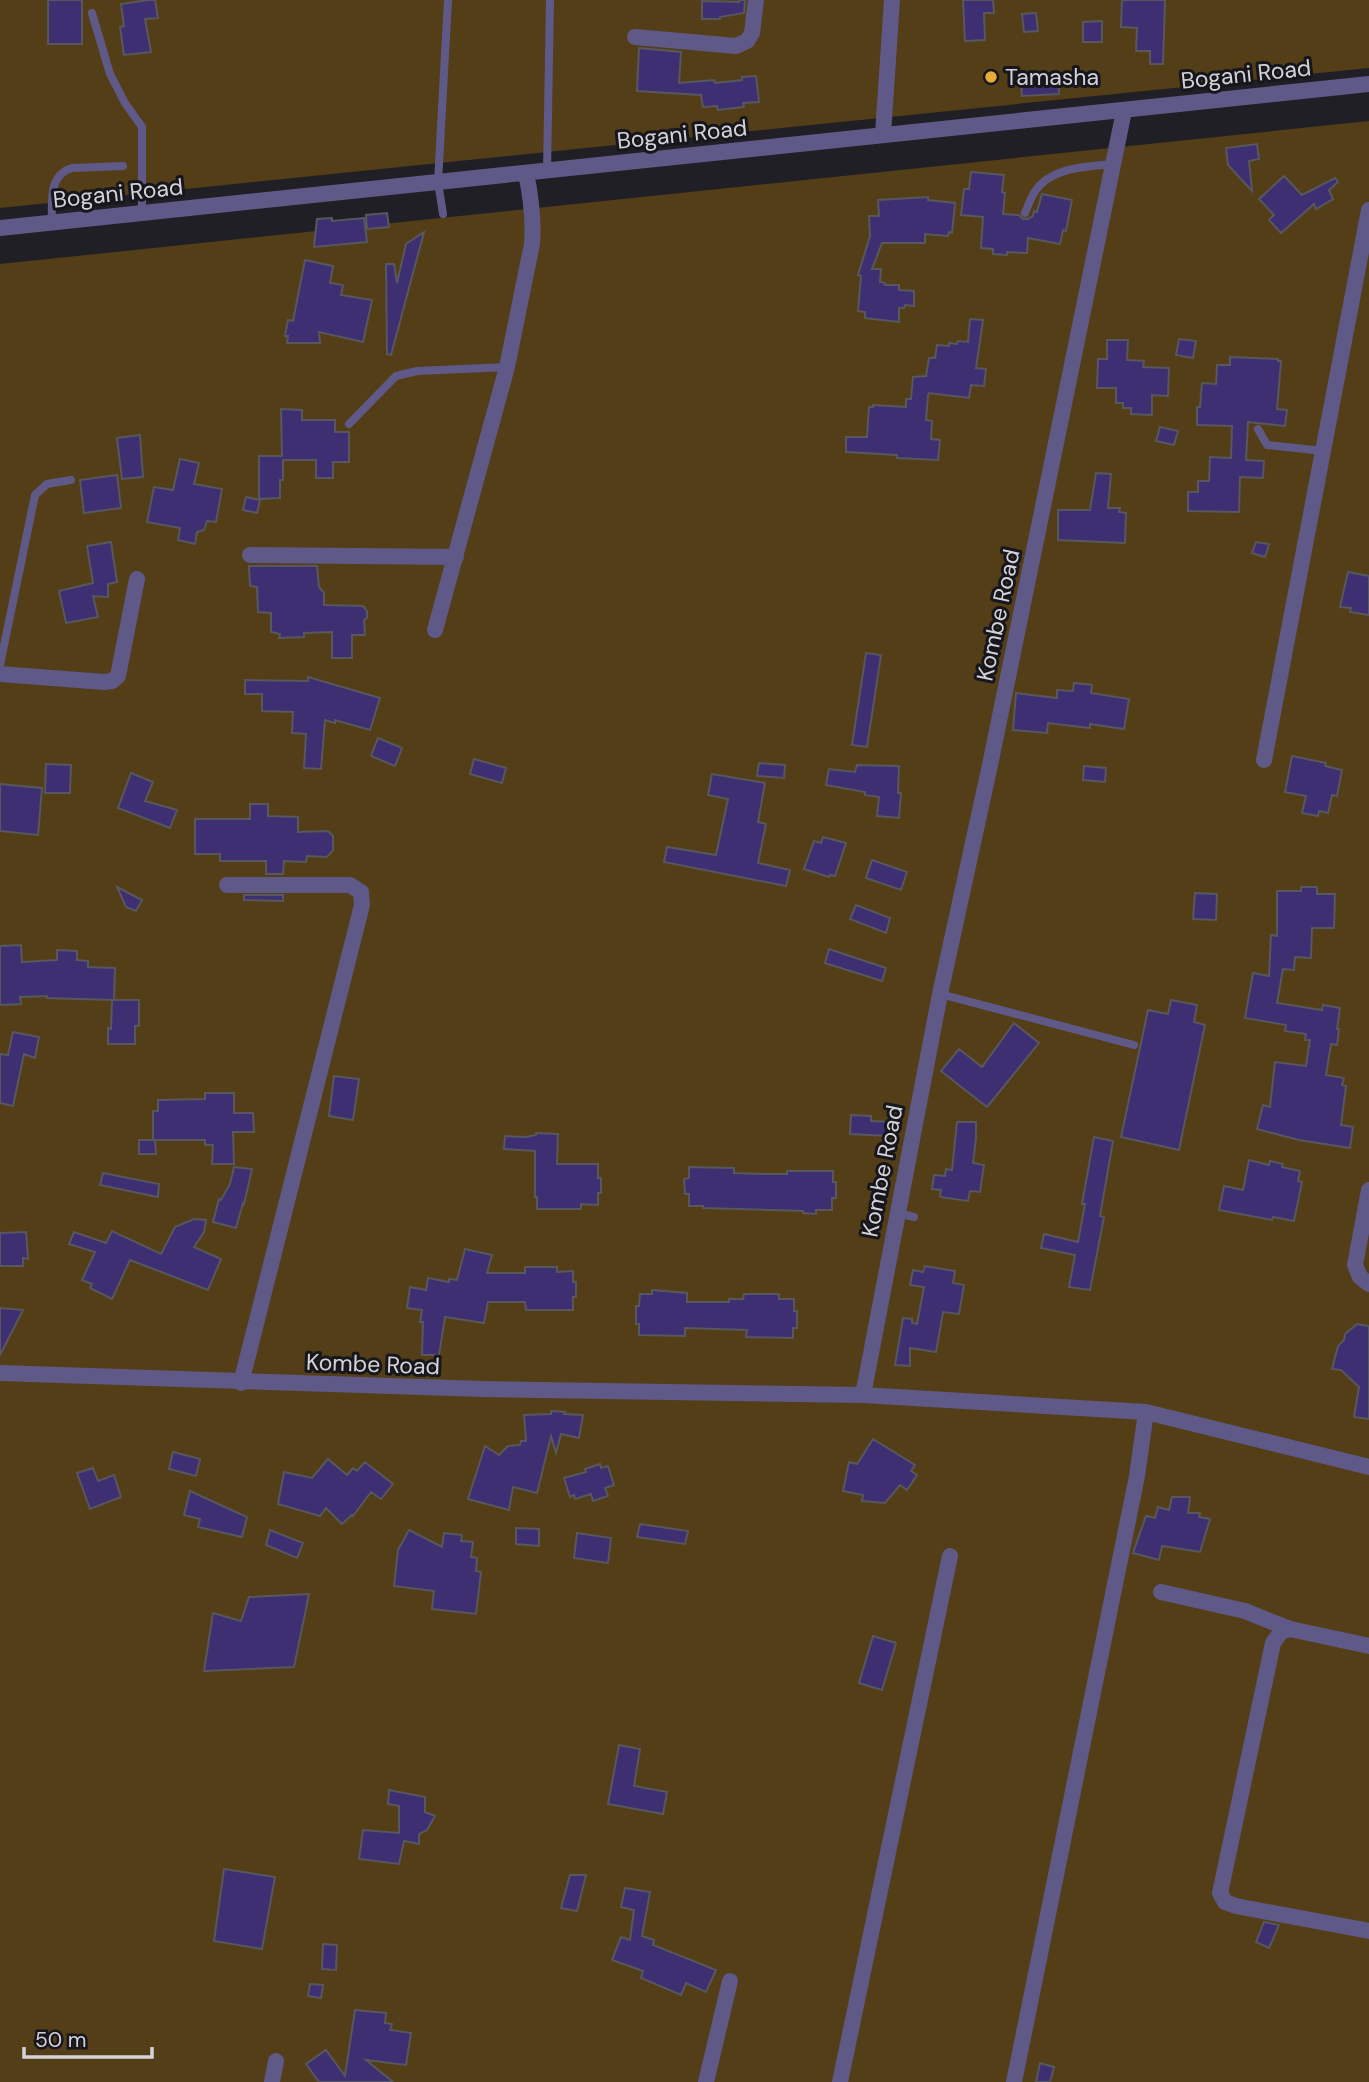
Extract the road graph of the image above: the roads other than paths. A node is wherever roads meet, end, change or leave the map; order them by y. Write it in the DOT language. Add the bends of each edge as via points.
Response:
graph roads {
  1 [pos="447,0"];
  2 [pos="550,0"];
  3 [pos="756,0"];
  4 [pos="892,0"];
  5 [pos="92,13"];
  6 [pos="635,37"];
  7 [pos="1369,84"];
  8 [pos="1124,111"];
  9 [pos="883,134"];
  10 [pos="1114,164"];
  11 [pos="123,166"];
  12 [pos="547,172"];
  13 [pos="526,173"];
  14 [pos="438,182"];
  15 [pos="1369,210"];
  16 [pos="142,213"];
  17 [pos="1025,213"];
  18 [pos="443,214"];
  19 [pos="52,223"];
  20 [pos="0,228"];
  21 [pos="507,367"];
  22 [pos="349,424"];
  23 [pos="1258,429"];
  24 [pos="1323,451"];
  25 [pos="71,480"];
  26 [pos="250,555"];
  27 [pos="456,557"];
  28 [pos="137,579"];
  29 [pos="435,630"];
  30 [pos="0,664"];
  31 [pos="0,674"];
  32 [pos="1264,760"];
  33 [pos="227,885"];
  34 [pos="940,994"];
  35 [pos="1134,1045"];
  36 [pos="1369,1190"];
  37 [pos="897,1213"];
  38 [pos="914,1217"];
  39 [pos="1369,1283"];
  40 [pos="0,1373"];
  41 [pos="240,1382"];
  42 [pos="863,1395"];
  43 [pos="1146,1412"];
  44 [pos="1369,1466"];
  45 [pos="950,1556"];
  46 [pos="1161,1592"];
  47 [pos="1290,1629"];
  48 [pos="1369,1646"];
  49 [pos="1369,1931"];
  50 [pos="730,1981"];
  51 [pos="276,2061"];
  52 [pos="272,2082"];
  53 [pos="706,2082"];
  54 [pos="840,2082"];
  55 [pos="1014,2082"];
  1 -- 14 [label="lane"];
  2 -- 12 [label="lane"];
  3 -- 6 [label="street" via="752,33 736,46"];
  4 -- 9 [label="street"];
  5 -- 16 [label="lane" via="110,74 142,127"];
  7 -- 8 [label="street, Bogani Road"];
  8 -- 9 [label="street, Bogani Road"];
  8 -- 10 [label="street, Kombe Road"];
  9 -- 12 [label="street, Bogani Road"];
  10 -- 17 [label="lane" via="1071,169 1049,178 1034,192"];
  10 -- 34 [label="street, Kombe Road"];
  11 -- 19 [label="lane" via="64,170 55,181"];
  12 -- 13 [label="street, Bogani Road"];
  13 -- 14 [label="street, Bogani Road"];
  13 -- 21 [label="street" via="532,202 532,244"];
  14 -- 16 [label="street, Bogani Road"];
  14 -- 18 [label="lane"];
  15 -- 24 [label="street"];
  16 -- 19 [label="street, Bogani Road"];
  19 -- 20 [label="street, Bogani Road"];
  21 -- 22 [label="lane" via="396,376"];
  21 -- 27 [label="street"];
  23 -- 24 [label="lane" via="1267,445"];
  24 -- 32 [label="street"];
  25 -- 30 [label="lane" via="47,484 35,495"];
  26 -- 27 [label="street"];
  27 -- 29 [label="street"];
  28 -- 31 [label="street" via="118,676 112,681"];
  33 -- 41 [label="street" via="350,885 361,892 362,905"];
  34 -- 35 [label="lane"];
  34 -- 37 [label="street, Kombe Road"];
  36 -- 39 [label="street" via="1355,1265"];
  37 -- 38 [label="lane"];
  37 -- 42 [label="street, Kombe Road"];
  40 -- 41 [label="street, Kombe Road"];
  41 -- 42 [label="street, Kombe Road"];
  42 -- 43 [label="street"];
  43 -- 44 [label="street"];
  43 -- 55 [label="street" via="1137,1476"];
  45 -- 54 [label="street"];
  46 -- 47 [label="street" via="1245,1611"];
  47 -- 48 [label="street"];
  47 -- 49 [label="street" via="1273,1643 1220,1893 1225,1902 1236,1906"];
  50 -- 53 [label="street"];
  51 -- 52 [label="street"];
}
